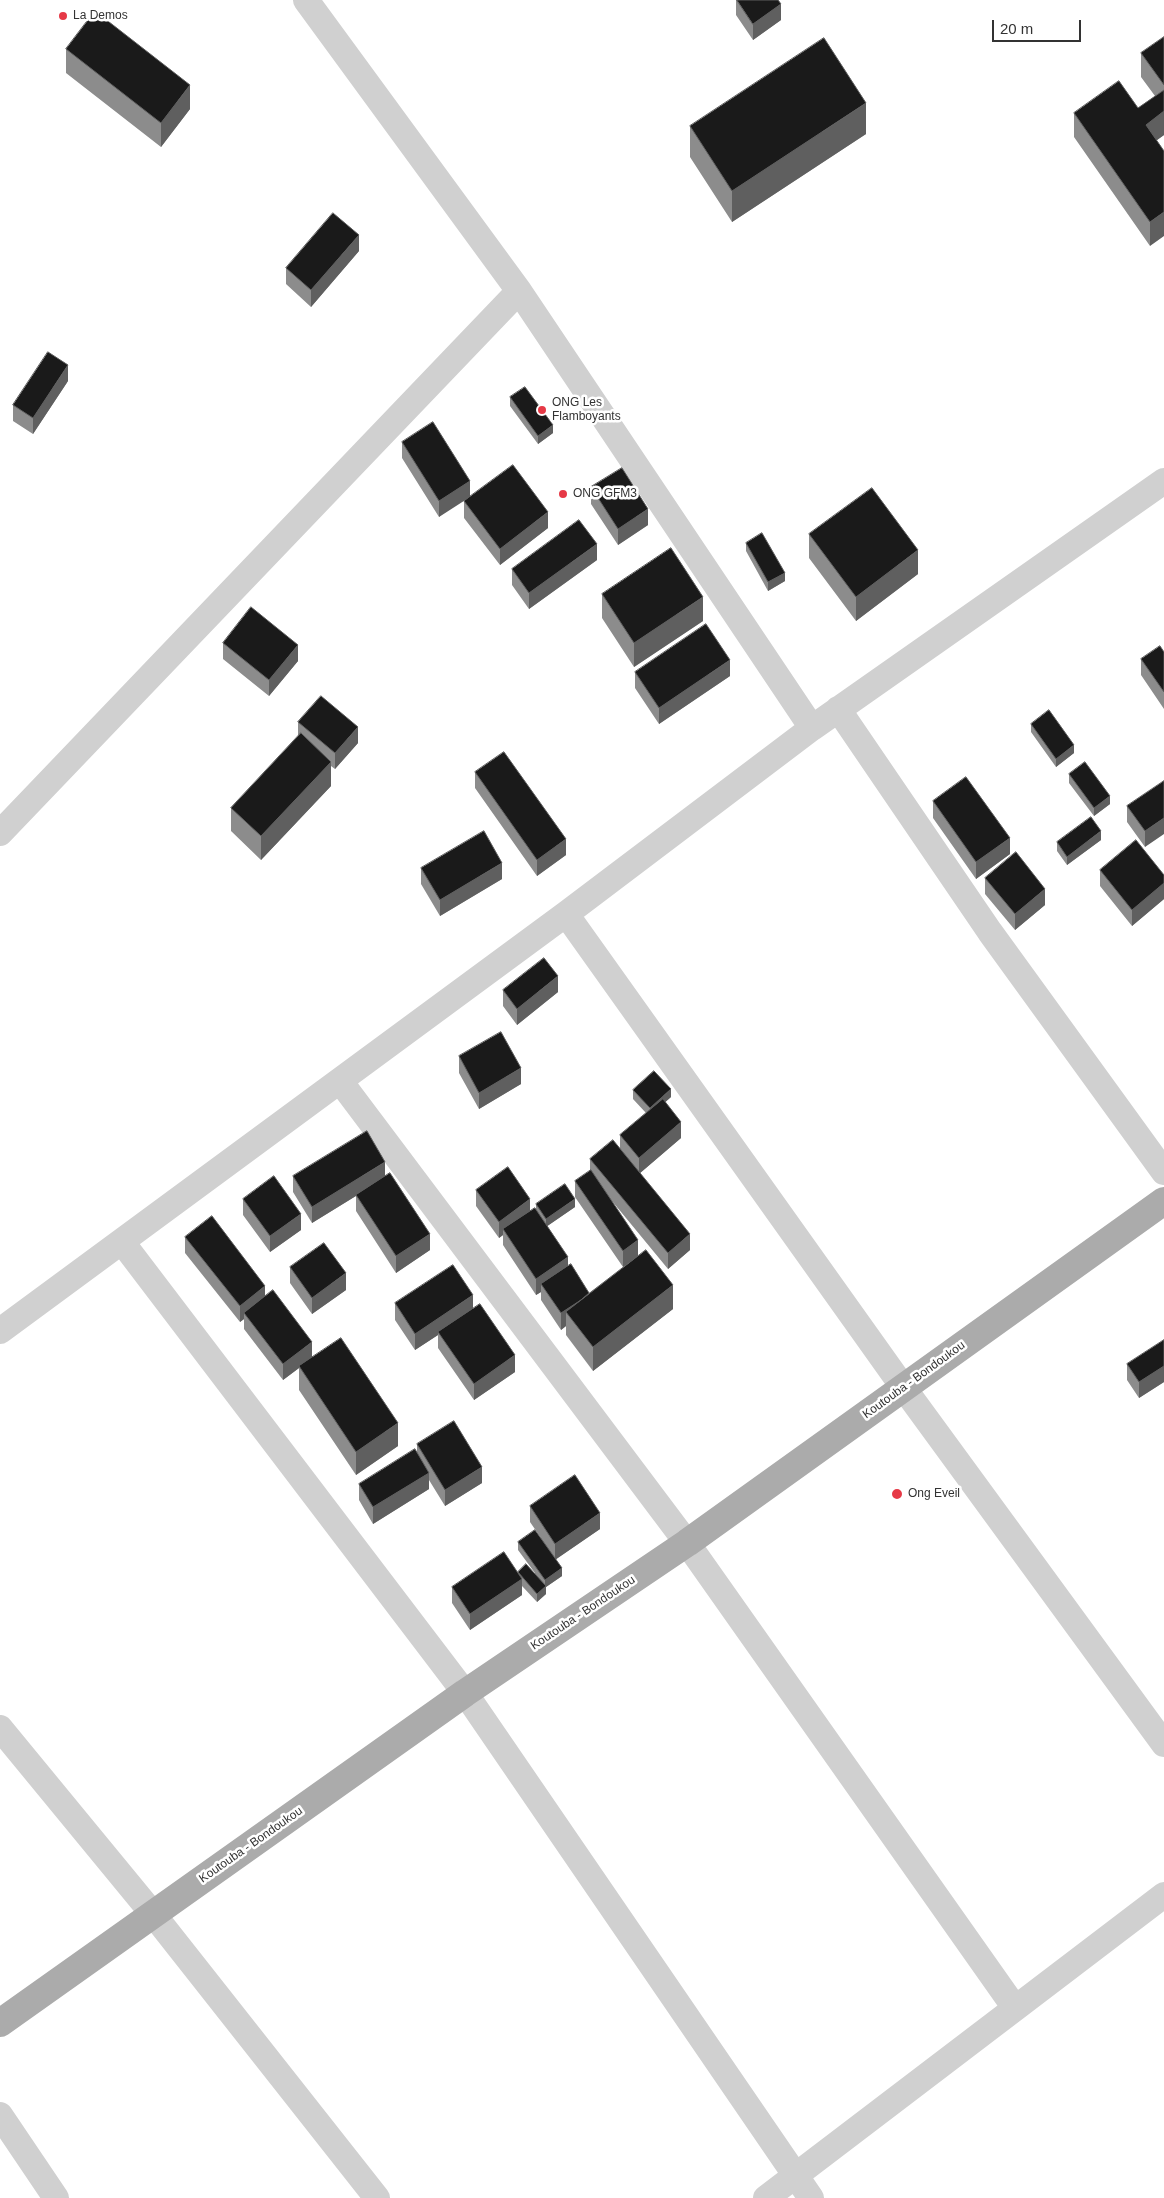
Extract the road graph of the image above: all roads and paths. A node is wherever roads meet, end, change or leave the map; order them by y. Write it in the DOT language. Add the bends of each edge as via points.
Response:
graph roads {
  1 [pos="306,0"];
  2 [pos="520,291"];
  3 [pos="1164,481"];
  4 [pos="838,710"];
  5 [pos="812,728"];
  6 [pos="0,833"];
  7 [pos="566,914"];
  8 [pos="340,1081"];
  9 [pos="1164,1172"];
  10 [pos="1164,1201"];
  11 [pos="122,1242"];
  12 [pos="0,1331"];
  13 [pos="903,1387"];
  14 [pos="687,1543"];
  15 [pos="465,1693"];
  16 [pos="0,1728"];
  17 [pos="1164,1744"];
  18 [pos="1164,1895"];
  19 [pos="153,1914"];
  20 [pos="1015,2008"];
  21 [pos="0,2023"];
  22 [pos="0,2115"];
  23 [pos="795,2176"];
  24 [pos="56,2198"];
  25 [pos="378,2198"];
  26 [pos="766,2198"];
  27 [pos="811,2198"];
  1 -- 2 [label="street"];
  2 -- 5 [label="street"];
  2 -- 6 [label="street"];
  3 -- 4 [label="street"];
  4 -- 5 [label="street"];
  4 -- 9 [label="street" via="990,932"];
  5 -- 7 [label="street"];
  7 -- 8 [label="street"];
  7 -- 13 [label="street"];
  8 -- 11 [label="street"];
  8 -- 14 [label="street"];
  10 -- 13 [label="main road, Koutouba - Bondoukou"];
  11 -- 12 [label="street"];
  11 -- 15 [label="street"];
  13 -- 14 [label="main road, Koutouba - Bondoukou"];
  13 -- 17 [label="street"];
  14 -- 15 [label="main road, Koutouba - Bondoukou"];
  14 -- 20 [label="street"];
  15 -- 19 [label="main road, Koutouba - Bondoukou"];
  15 -- 23 [label="street"];
  16 -- 19 [label="street"];
  18 -- 20 [label="street"];
  19 -- 21 [label="main road, Koutouba - Bondoukou"];
  19 -- 25 [label="street"];
  20 -- 23 [label="street"];
  22 -- 24 [label="street"];
  23 -- 26 [label="street"];
  23 -- 27 [label="street"];
}
